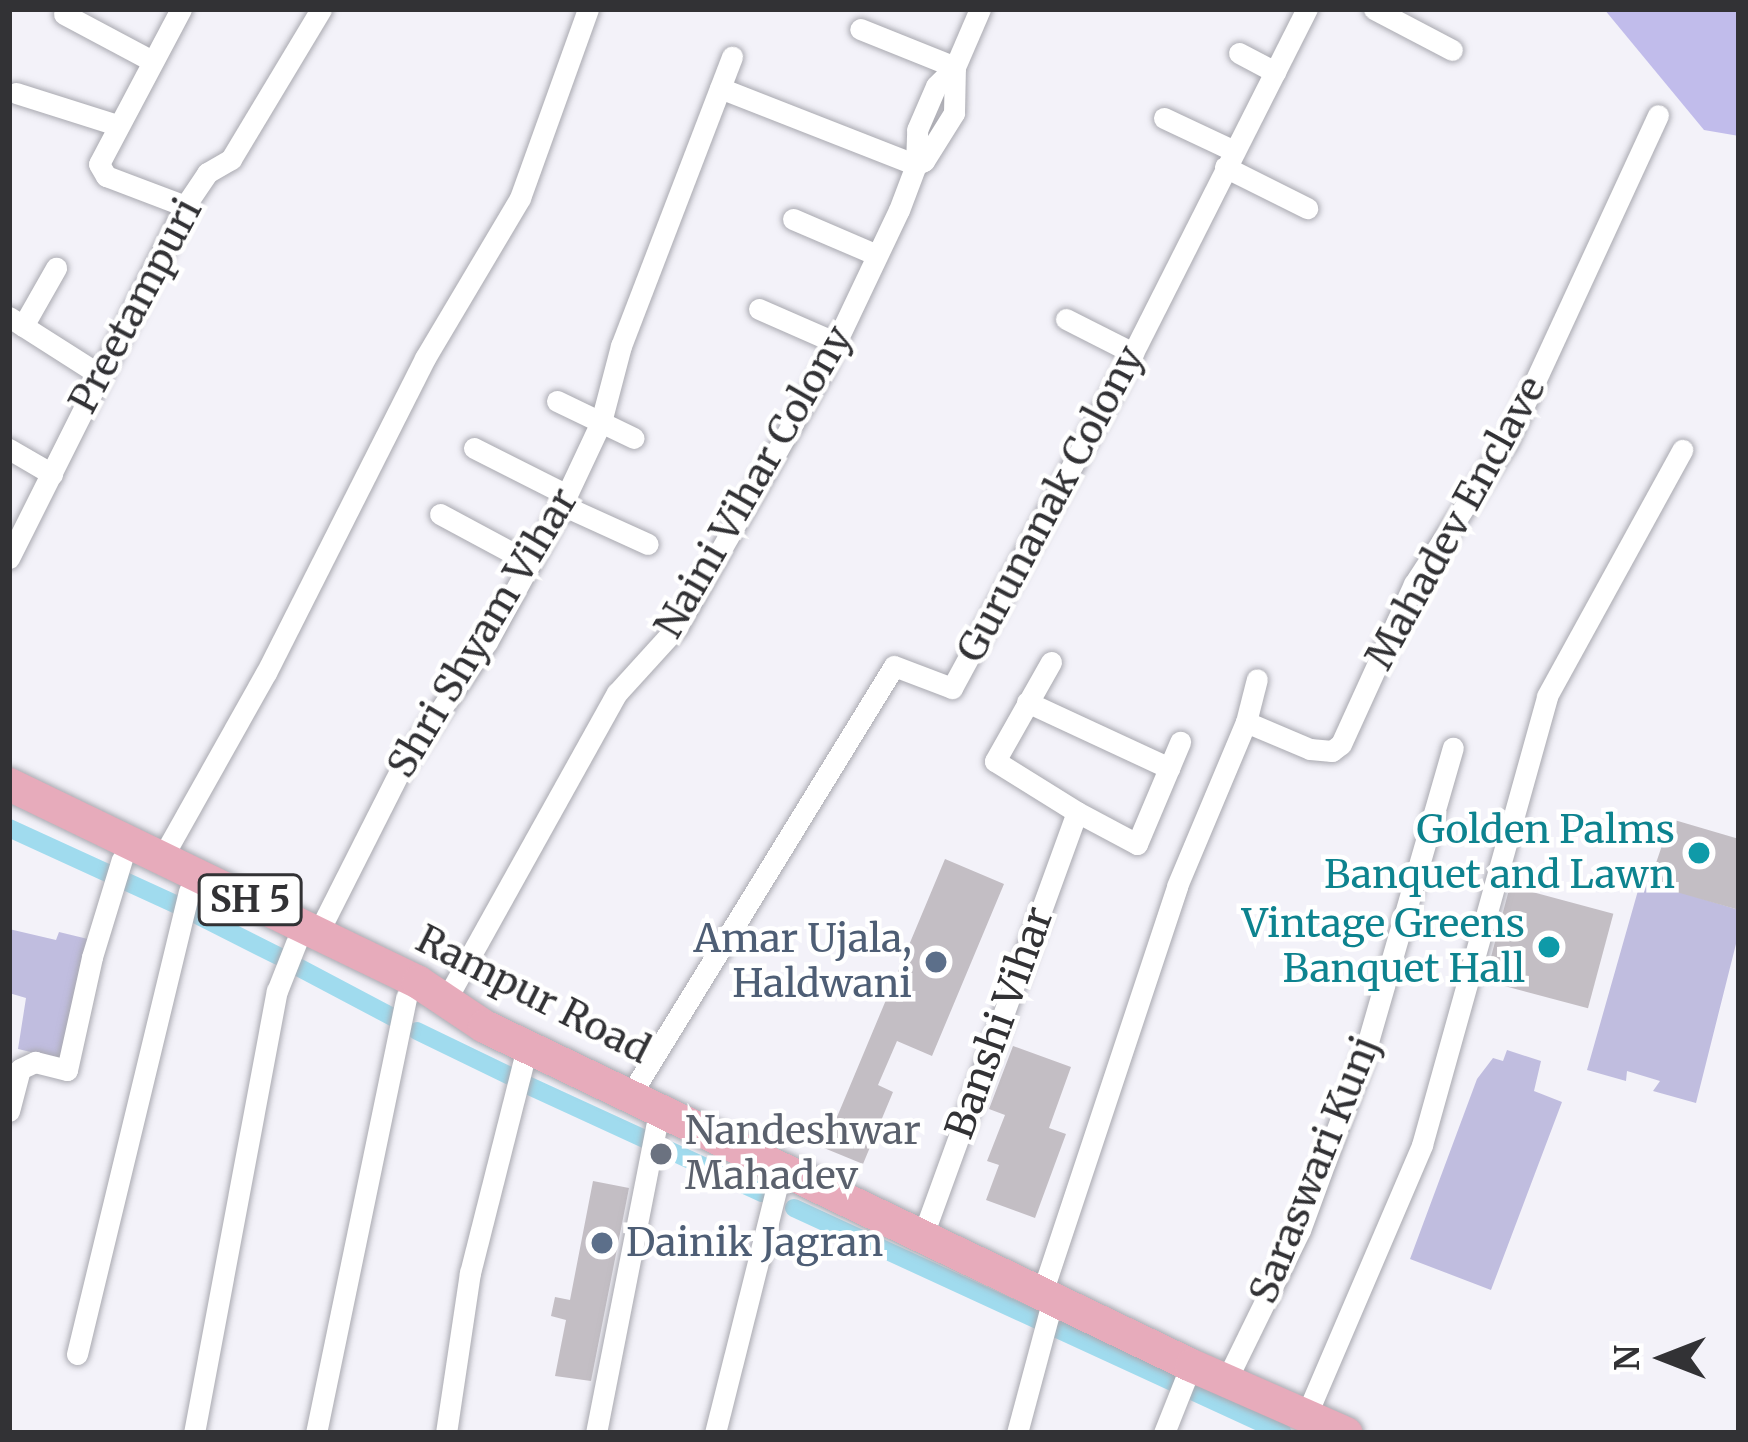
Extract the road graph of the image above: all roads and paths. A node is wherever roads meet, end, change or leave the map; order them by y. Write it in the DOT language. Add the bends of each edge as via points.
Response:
graph roads {
  1 [pos="181,9"];
  2 [pos="321,9"];
  3 [pos="587,9"];
  4 [pos="980,9"];
  5 [pos="1307,9"];
  6 [pos="1374,9"];
  7 [pos="64,14"];
  8 [pos="860,29"];
  9 [pos="1452,50"];
  10 [pos="1239,53"];
  11 [pos="731,57"];
  12 [pos="152,61"];
  13 [pos="955,68"];
  14 [pos="1275,72"];
  15 [pos="720,88"];
  16 [pos="16,93"];
  17 [pos="1658,115"];
  18 [pos="1164,118"];
  19 [pos="117,125"];
  20 [pos="1229,159"];
  21 [pos="916,165"];
  22 [pos="185,206"];
  23 [pos="1307,208"];
  24 [pos="793,219"];
  25 [pos="877,255"];
  26 [pos="56,268"];
  27 [pos="759,309"];
  28 [pos="1066,319"];
  29 [pos="16,321"];
  30 [pos="837,343"];
  31 [pos="1132,353"];
  32 [pos="98,374"];
  33 [pos="557,400"];
  34 [pos="601,422"];
  35 [pos="634,438"];
  36 [pos="474,448"];
  37 [pos="9,449"];
  38 [pos="1682,450"];
  39 [pos="52,474"];
  40 [pos="564,500"];
  41 [pos="440,514"];
  42 [pos="648,544"];
  43 [pos="9,558"];
  44 [pos="530,563"];
  45 [pos="1051,662"];
  46 [pos="1257,679"];
  47 [pos="1027,702"];
  48 [pos="1246,722"];
  49 [pos="1180,742"];
  50 [pos="1454,748"];
  51 [pos="1169,768"];
  52 [pos="9,784"];
  53 [pos="9,805"];
  54 [pos="1077,812"];
  55 [pos="162,858"];
  56 [pos="118,870"];
  57 [pos="189,891"];
  58 [pos="307,938"];
  59 [pos="406,997"];
  60 [pos="447,998"];
  61 [pos="484,1027"];
  62 [pos="527,1047"];
  63 [pos="9,1111"];
  64 [pos="649,1121"];
  65 [pos="782,1167"];
  66 [pos="923,1235"];
  67 [pos="1046,1310"];
  68 [pos="77,1354"];
  69 [pos="1183,1381"];
  70 [pos="1226,1381"];
  71 [pos="1321,1426"];
  72 [pos="194,1433"];
  73 [pos="316,1433"];
  74 [pos="446,1433"];
  75 [pos="596,1433"];
  76 [pos="715,1433"];
  77 [pos="1017,1433"];
  78 [pos="1164,1433"];
  1 -- 12 [label="street"];
  2 -- 22 [label="street, Preetampuri" via="232,159 208,173"];
  3 -- 55 [label="street" via="520,198 425,358"];
  4 -- 13 [label="street, Naini Vihar Colony"];
  5 -- 14 [label="street, Gurunanak Colony"];
  6 -- 9 [label="street"];
  7 -- 12 [label="street"];
  8 -- 13 [label="street"];
  10 -- 14 [label="street"];
  11 -- 15 [label="street, Shri Shyam Vihar"];
  12 -- 19 [label="street"];
  13 -- 21 [label="street, Naini Vihar Colony" via="936,86 917,130"];
  14 -- 20 [label="street, Gurunanak Colony"];
  15 -- 21 [label="street"];
  15 -- 34 [label="street, Shri Shyam Vihar" via="621,346"];
  16 -- 19 [label="street"];
  17 -- 48 [label="street, Mahadev Enclave" via="1508,442 1414,584 1341,744 1310,749"];
  18 -- 20 [label="street"];
  19 -- 22 [label="street" via="101,171"];
  20 -- 23 [label="street"];
  20 -- 31 [label="street, Gurunanak Colony"];
  21 -- 25 [label="street, Naini Vihar Colony"];
  22 -- 32 [label="street, Preetampuri"];
  24 -- 25 [label="street"];
  25 -- 30 [label="street, Naini Vihar Colony"];
  26 -- 29 [label="street"];
  27 -- 30 [label="street"];
  28 -- 31 [label="street"];
  29 -- 32 [label="street"];
  30 -- 60 [label="street, Naini Vihar Colony" via="677,627 617,693"];
  31 -- 64 [label="street, Gurunanak Colony" via="952,688 894,666"];
  32 -- 39 [label="street, Preetampuri"];
  33 -- 34 [label="street"];
  34 -- 35 [label="street"];
  34 -- 40 [label="street, Shri Shyam Vihar"];
  36 -- 40 [label="street"];
  37 -- 39 [label="street"];
  38 -- 71 [label="street" via="1547,696 1422,1145"];
  39 -- 43 [label="street, Preetampuri"];
  40 -- 42 [label="street"];
  40 -- 44 [label="street, Shri Shyam Vihar"];
  41 -- 44 [label="street"];
  44 -- 58 [label="street, Shri Shyam Vihar" via="488,642 404,763"];
  45 -- 47 [label="street"];
  46 -- 48 [label="street"];
  47 -- 51 [label="street"];
  47 -- 54 [label="street" via="995,760"];
  48 -- 67 [label="street" via="1177,886"];
  49 -- 51 [label="street"];
  50 -- 70 [label="street, Saraswari Kunj" via="1363,1059 1300,1230"];
  51 -- 54 [label="street" via="1137,844"];
  52 -- 55 [label="main road, Rampur Road / SH 5"];
  53 -- 56 [label="main road"];
  54 -- 66 [label="street, Banshi Vihar"];
  55 -- 58 [label="main road, Rampur Road / SH 5"];
  56 -- 57 [label="main road"];
  56 -- 63 [label="street" via="68,1070 34,1062 20,1069"];
  57 -- 58 [label="main road"];
  57 -- 68 [label="street"];
  58 -- 59 [label="main road"];
  58 -- 60 [label="main road, Rampur Road / SH 5"];
  58 -- 72 [label="street, Shri Shyam Vihar" via="277,991"];
  59 -- 61 [label="main road"];
  59 -- 73 [label="street"];
  60 -- 61 [label="main road, Rampur Road / SH 5"];
  61 -- 62 [label="main road, Rampur Road / SH 5"];
  62 -- 64 [label="main road, Rampur Road / SH 5"];
  62 -- 74 [label="street" via="470,1273"];
  64 -- 65 [label="main road, Rampur Road / SH 5"];
  64 -- 75 [label="street"];
  65 -- 66 [label="main road, Rampur Road / SH 5"];
  65 -- 76 [label="street"];
  66 -- 67 [label="main road, Rampur Road / SH 5"];
  67 -- 69 [label="main road, Rampur Road / SH 5"];
  67 -- 77 [label="street"];
  69 -- 70 [label="main road, Rampur Road / SH 5"];
  69 -- 78 [label="street"];
  70 -- 71 [label="main road, Rampur Road / SH 5"];
}
